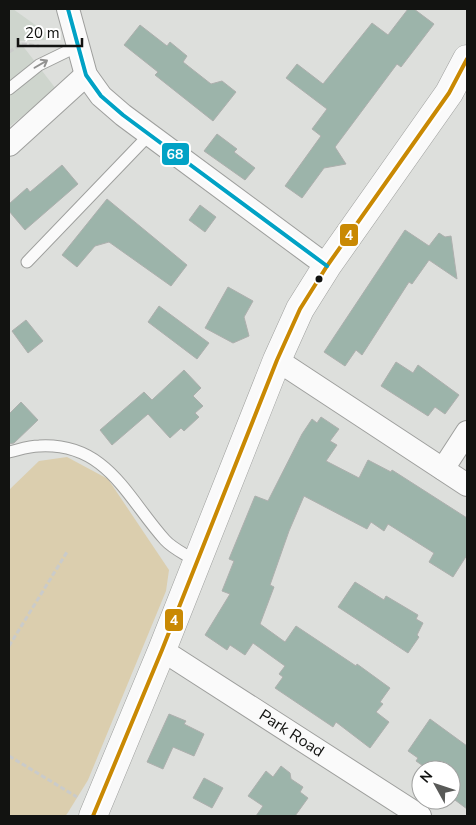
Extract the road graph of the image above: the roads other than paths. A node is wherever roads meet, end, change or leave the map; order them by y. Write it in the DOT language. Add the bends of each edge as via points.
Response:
graph roads {
  1 [pos="68,9"];
  2 [pos="78,46"];
  3 [pos="467,58"];
  4 [pos="86,74"];
  5 [pos="9,89"];
  6 [pos="149,135"];
  7 [pos="9,145"];
  8 [pos="27,262"];
  9 [pos="326,266"];
  10 [pos="276,360"];
  11 [pos="467,432"];
  12 [pos="9,452"];
  13 [pos="443,469"];
  14 [pos="467,485"];
  15 [pos="197,562"];
  16 [pos="162,650"];
  17 [pos="92,812"];
  18 [pos="420,816"];
  1 -- 2 [label="street"];
  2 -- 4 [label="street"];
  5 -- 2 [label="lane, one-way" via="39,65"];
  3 -- 9 [label="street" via="449,93"];
  4 -- 6 [label="street" via="101,96"];
  4 -- 7 [label="street"];
  6 -- 8 [label="lane"];
  6 -- 9 [label="street"];
  9 -- 10 [label="street" via="300,309"];
  10 -- 13 [label="street"];
  10 -- 15 [label="street"];
  11 -- 13 [label="street"];
  12 -- 15 [label="lane" via="38,446 66,447 91,456 120,480 167,541"];
  13 -- 14 [label="street"];
  15 -- 16 [label="street"];
  16 -- 17 [label="street"];
  16 -- 18 [label="street, Park Road"];
}
